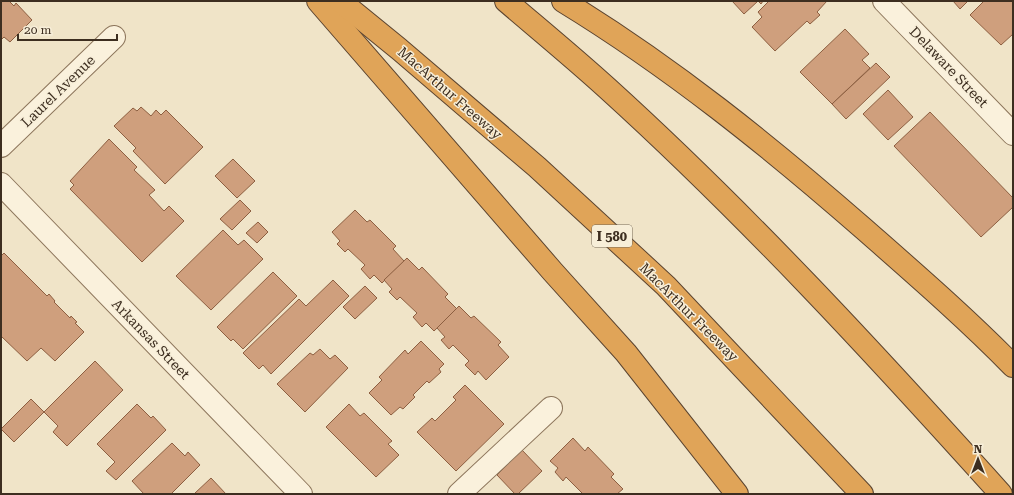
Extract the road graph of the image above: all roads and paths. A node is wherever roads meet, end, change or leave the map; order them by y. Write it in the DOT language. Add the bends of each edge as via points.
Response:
graph roads {
  1 [pos="318,1"];
  2 [pos="340,1"];
  3 [pos="506,1"];
  4 [pos="563,1"];
  5 [pos="884,1"];
  6 [pos="114,37"];
  7 [pos="1013,134"];
  8 [pos="1,146"];
  9 [pos="1,184"];
  10 [pos="1013,366"];
  11 [pos="551,408"];
  12 [pos="301,494"];
  13 [pos="459,494"];
  14 [pos="737,494"];
  15 [pos="862,494"];
  16 [pos="1001,494"];
  1 -- 14 [label="highway" via="626,353"];
  2 -- 15 [label="highway, MacArthur Freeway / I 580" via="537,167 666,286"];
  3 -- 16 [label="highway" via="607,88 744,220 880,360"];
  4 -- 10 [label="highway" via="674,74 789,164 896,257"];
  5 -- 7 [label="street, Delaware Street"];
  6 -- 8 [label="street, Laurel Avenue"];
  9 -- 12 [label="street, Arkansas Street"];
  11 -- 13 [label="street"];
}
